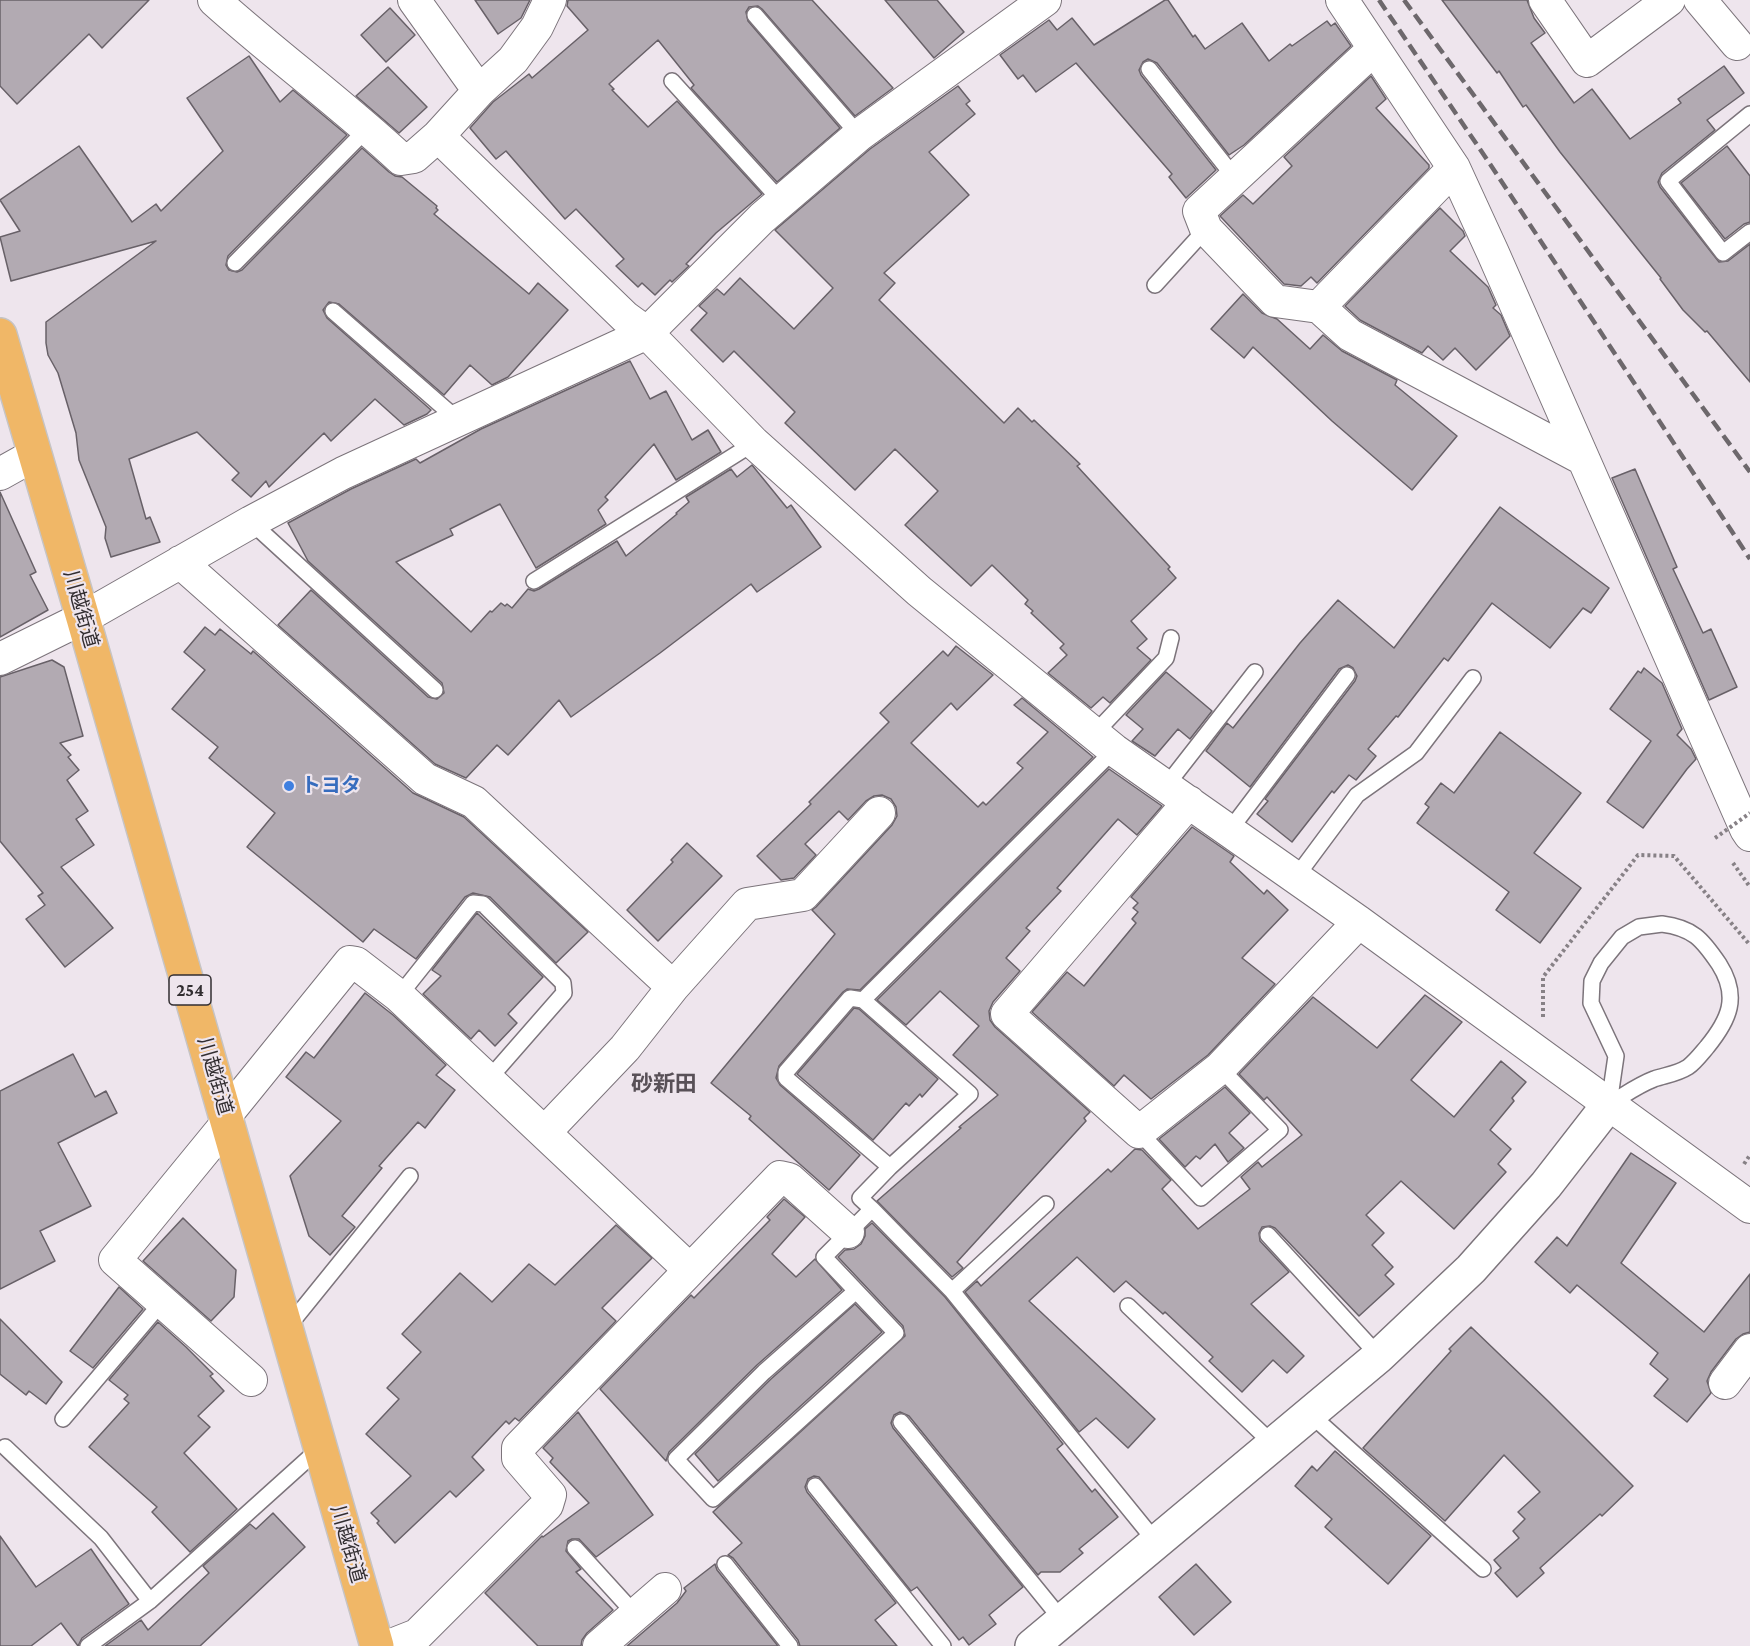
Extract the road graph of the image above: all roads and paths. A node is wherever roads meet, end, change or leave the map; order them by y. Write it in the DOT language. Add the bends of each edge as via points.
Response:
graph roads {
  1 [pos="214,0"];
  2 [pos="414,0"];
  3 [pos="550,0"];
  4 [pos="1045,0"];
  5 [pos="1342,0"];
  6 [pos="1545,0"];
  7 [pos="1669,0"];
  8 [pos="1700,0"];
  9 [pos="755,15"];
  10 [pos="1746,47"];
  11 [pos="1374,49"];
  12 [pos="1149,69"];
  13 [pos="672,81"];
  14 [pos="479,91"];
  15 [pos="1750,114"];
  16 [pos="368,128"];
  17 [pos="859,135"];
  18 [pos="438,136"];
  19 [pos="1454,168"];
  20 [pos="1235,178"];
  21 [pos="781,201"];
  22 [pos="1206,229"];
  23 [pos="1750,232"];
  24 [pos="235,263"];
  25 [pos="1155,285"];
  26 [pos="1319,307"];
  27 [pos="333,311"];
  28 [pos="647,333"];
  29 [pos="0,335"];
  30 [pos="458,420"];
  31 [pos="754,442"];
  32 [pos="34,455"];
  33 [pos="1583,459"];
  34 [pos="0,474"];
  35 [pos="251,522"];
  36 [pos="180,562"];
  37 [pos="534,581"];
  38 [pos="83,618"];
  39 [pos="1171,638"];
  40 [pos="0,659"];
  41 [pos="1255,672"];
  42 [pos="1347,675"];
  43 [pos="1473,678"];
  44 [pos="435,690"];
  45 [pos="1104,741"];
  46 [pos="1178,794"];
  47 [pos="879,813"];
  48 [pos="1750,813"];
  49 [pos="1229,831"];
  50 [pos="1750,835"];
  51 [pos="1715,838"];
  52 [pos="1296,877"];
  53 [pos="1359,921"];
  54 [pos="673,987"];
  55 [pos="399,996"];
  56 [pos="863,1000"];
  57 [pos="1220,1068"];
  58 [pos="487,1081"];
  59 [pos="1609,1104"];
  60 [pos="227,1119"];
  61 [pos="545,1132"];
  62 [pos="1139,1132"];
  63 [pos="890,1167"];
  64 [pos="410,1176"];
  65 [pos="1046,1204"];
  66 [pos="1750,1207"];
  67 [pos="872,1209"];
  68 [pos="848,1232"];
  69 [pos="1268,1235"];
  70 [pos="690,1270"];
  71 [pos="856,1291"];
  72 [pos="952,1291"];
  73 [pos="163,1301"];
  74 [pos="1128,1306"];
  75 [pos="287,1328"];
  76 [pos="1750,1350"];
  77 [pos="1379,1356"];
  78 [pos="251,1380"];
  79 [pos="1725,1383"];
  80 [pos="1310,1414"];
  81 [pos="63,1419"];
  82 [pos="901,1422"];
  83 [pos="1274,1445"];
  84 [pos="5,1447"];
  85 [pos="320,1448"];
  86 [pos="815,1486"];
  87 [pos="1156,1542"];
  88 [pos="575,1548"];
  89 [pos="725,1564"];
  90 [pos="1482,1569"];
  91 [pos="665,1589"];
  92 [pos="150,1601"];
  93 [pos="635,1614"];
  94 [pos="1062,1620"];
  95 [pos="88,1646"];
  96 [pos="377,1646"];
  97 [pos="389,1646"];
  98 [pos="599,1646"];
  99 [pos="790,1646"];
  100 [pos="943,1646"];
  101 [pos="1032,1646"];
  1 -- 16 [label="street"];
  2 -- 14 [label="street"];
  3 -- 14 [label="street" via="537,27 513,60"];
  4 -- 17 [label="street"];
  5 -- 11 [label="street"];
  6 -- 7 [label="street" via="1587,61"];
  8 -- 10 [label="street"];
  9 -- 17 [label="lane"];
  11 -- 19 [label="street"];
  11 -- 20 [label="street"];
  12 -- 20 [label="lane"];
  13 -- 21 [label="lane"];
  14 -- 18 [label="street"];
  15 -- 23 [label="lane" via="1668,181 1723,253"];
  16 -- 18 [label="street" via="401,159 414,157"];
  16 -- 24 [label="lane"];
  17 -- 21 [label="street"];
  18 -- 28 [label="street"];
  19 -- 26 [label="street"];
  19 -- 33 [label="street"];
  20 -- 22 [label="street" via="1199,211"];
  21 -- 28 [label="street"];
  22 -- 25 [label="lane"];
  22 -- 26 [label="street" via="1275,301"];
  26 -- 33 [label="street" via="1350,335"];
  27 -- 30 [label="lane"];
  28 -- 30 [label="street"];
  28 -- 31 [label="street"];
  29 -- 32 [label="highway, 川越街道 / 254"];
  30 -- 35 [label="street" via="343,473"];
  31 -- 37 [label="lane"];
  31 -- 45 [label="street" via="919,591"];
  32 -- 34 [label="street"];
  32 -- 38 [label="highway, 川越街道 / 254"];
  33 -- 50 [label="street"];
  35 -- 36 [label="street"];
  35 -- 44 [label="lane"];
  36 -- 38 [label="street"];
  36 -- 54 [label="street" via="425,779 474,802"];
  38 -- 40 [label="street"];
  38 -- 60 [label="highway, 川越街道 / 254"];
  39 -- 45 [label="lane" via="1166,658"];
  41 -- 46 [label="lane"];
  42 -- 49 [label="lane"];
  43 -- 52 [label="lane" via="1416,753 1357,795"];
  45 -- 46 [label="street"];
  45 -- 56 [label="lane"];
  46 -- 49 [label="street"];
  46 -- 62 [label="street" via="1006,1014"];
  47 -- 54 [label="street" via="803,895 747,904"];
  48 -- 51 [label="path, bridge"];
  49 -- 52 [label="street"];
  52 -- 53 [label="street"];
  53 -- 57 [label="street"];
  53 -- 59 [label="street"];
  54 -- 61 [label="street" via="625,1048"];
  55 -- 58 [label="street"];
  55 -- 58 [label="lane" via="473,903 483,904 563,982 564,993"];
  55 -- 60 [label="street" via="350,962"];
  56 -- 63 [label="lane" via="970,1094"];
  56 -- 63 [label="lane" via="850,998 786,1072 786,1078"];
  57 -- 62 [label="street"];
  57 -- 62 [label="lane" via="1280,1130 1201,1198"];
  58 -- 61 [label="street"];
  59 -- 59 [label="lane" via="1616,1056 1590,1003 1592,981 1600,963 1622,937 1639,927 1681,926 1701,940 1720,966 1730,990 1730,1010 1723,1027 1690,1066 1653,1079"];
  59 -- 66 [label="street"];
  59 -- 77 [label="street" via="1546,1185 1471,1269"];
  60 -- 73 [label="street" via="116,1260"];
  60 -- 75 [label="highway, 川越街道 / 254"];
  61 -- 70 [label="street"];
  63 -- 67 [label="lane" via="860,1198"];
  64 -- 75 [label="lane"];
  65 -- 72 [label="lane"];
  67 -- 68 [label="lane"];
  67 -- 72 [label="lane"];
  68 -- 70 [label="street" via="789,1179 780,1177"];
  68 -- 71 [label="lane" via="824,1257"];
  69 -- 77 [label="lane"];
  70 -- 97 [label="street" via="518,1448 518,1458 550,1495 547,1505 417,1635"];
  71 -- 71 [label="lane" via="896,1333 713,1499 676,1459 764,1372"];
  72 -- 87 [label="lane"];
  73 -- 78 [label="street"];
  73 -- 81 [label="lane"];
  74 -- 83 [label="lane"];
  75 -- 85 [label="highway, 川越街道 / 254"];
  76 -- 79 [label="street"];
  77 -- 80 [label="street"];
  80 -- 83 [label="street"];
  80 -- 90 [label="lane"];
  82 -- 94 [label="lane"];
  83 -- 87 [label="street"];
  84 -- 92 [label="lane" via="101,1538"];
  85 -- 92 [label="lane"];
  85 -- 96 [label="highway, 川越街道 / 254"];
  86 -- 100 [label="lane"];
  87 -- 94 [label="street"];
  88 -- 93 [label="lane"];
  89 -- 99 [label="lane"];
  91 -- 93 [label="street"];
  92 -- 95 [label="lane"];
  93 -- 98 [label="street"];
  94 -- 101 [label="street"];
}
